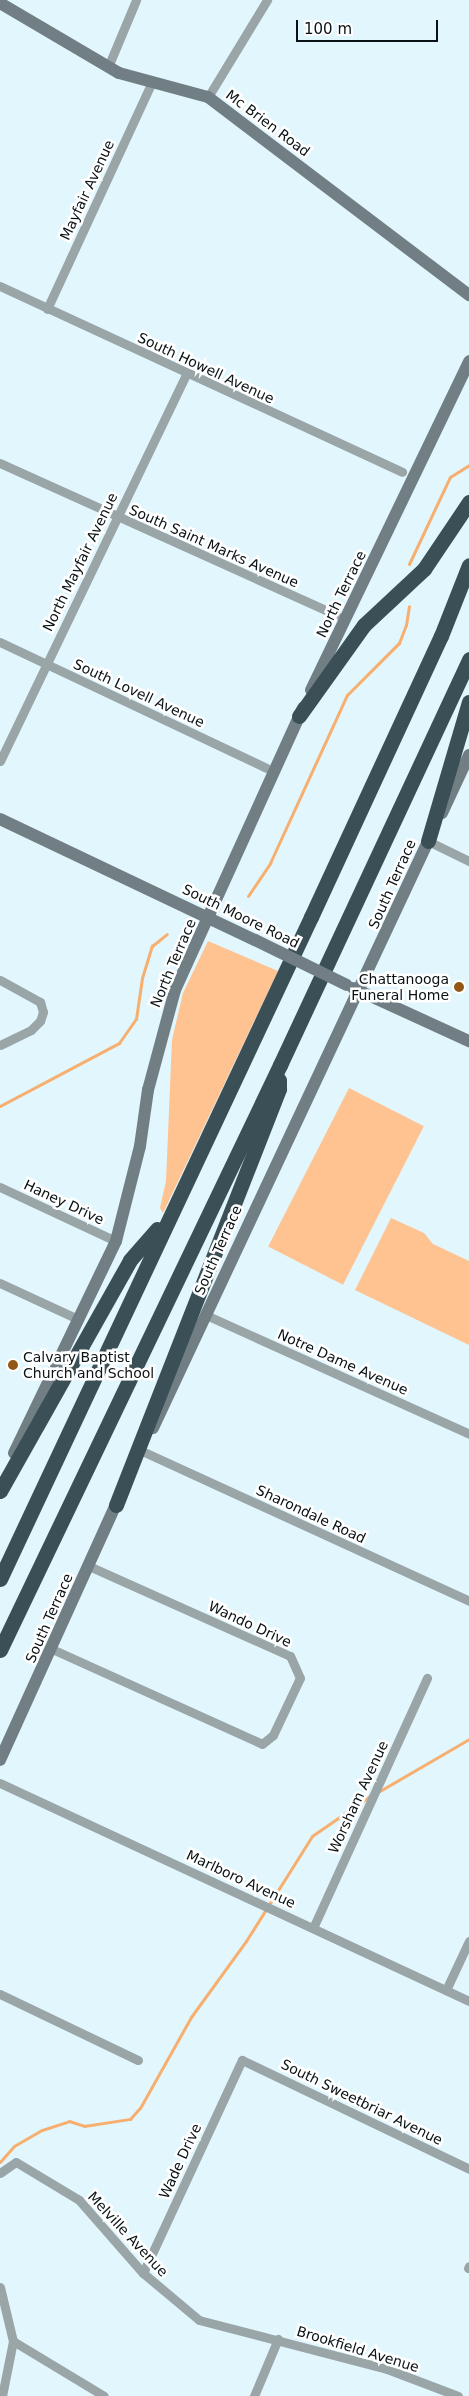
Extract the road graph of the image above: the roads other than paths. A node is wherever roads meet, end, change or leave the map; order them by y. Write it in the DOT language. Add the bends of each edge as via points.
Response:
graph roads {
  1 [pos="136,0"];
  2 [pos="267,0"];
  3 [pos="0,3"];
  4 [pos="108,67"];
  5 [pos="151,84"];
  6 [pos="208,97"];
  7 [pos="0,286"];
  8 [pos="469,295"];
  9 [pos="47,309"];
  10 [pos="469,361"];
  11 [pos="186,375"];
  12 [pos="0,463"];
  13 [pos="402,472"];
  14 [pos="469,502"];
  15 [pos="116,517"];
  16 [pos="469,565"];
  17 [pos="336,615"];
  18 [pos="0,642"];
  19 [pos="469,660"];
  20 [pos="46,664"];
  21 [pos="469,702"];
  22 [pos="299,716"];
  23 [pos="469,755"];
  24 [pos="0,761"];
  25 [pos="267,768"];
  26 [pos="0,819"];
  27 [pos="428,841"];
  28 [pos="469,861"];
  29 [pos="209,917"];
  30 [pos="0,980"];
  31 [pos="360,992"];
  32 [pos="469,1041"];
  33 [pos="0,1045"];
  34 [pos="280,1066"];
  35 [pos="0,1186"];
  36 [pos="170,1215"];
  37 [pos="116,1241"];
  38 [pos="0,1283"];
  39 [pos="206,1315"];
  40 [pos="78,1319"];
  41 [pos="469,1434"];
  42 [pos="142,1451"];
  43 [pos="3,1468"];
  44 [pos="0,1484"];
  45 [pos="0,1491"];
  46 [pos="116,1505"];
  47 [pos="89,1566"];
  48 [pos="0,1580"];
  49 [pos="469,1601"];
  50 [pos="52,1649"];
  51 [pos="0,1650"];
  52 [pos="427,1678"];
  53 [pos="0,1760"];
  54 [pos="0,1783"];
  55 [pos="313,1928"];
  56 [pos="469,1942"];
  57 [pos="446,1990"];
  58 [pos="0,1994"];
  59 [pos="469,2001"];
  60 [pos="138,2060"];
  61 [pos="242,2060"];
  62 [pos="469,2169"];
  63 [pos="0,2173"];
  64 [pos="143,2273"];
  65 [pos="0,2287"];
  66 [pos="278,2339"];
  67 [pos="13,2341"];
  68 [pos="2,2396"];
  69 [pos="104,2396"];
  70 [pos="254,2396"];
  71 [pos="458,2396"];
  1 -- 4 [label="street"];
  2 -- 6 [label="street"];
  3 -- 4 [label="street, Mc Brien Road"];
  4 -- 5 [label="street, Mc Brien Road"];
  5 -- 6 [label="street, Mc Brien Road"];
  5 -- 9 [label="street, Mayfair Avenue"];
  6 -- 8 [label="street, Mc Brien Road"];
  7 -- 9 [label="street, South Howell Avenue"];
  9 -- 11 [label="street, South Howell Avenue"];
  10 -- 22 [label="street, North Terrace"];
  11 -- 13 [label="street, South Howell Avenue"];
  11 -- 15 [label="street, North Mayfair Avenue"];
  12 -- 15 [label="street, South Saint Marks Avenue"];
  14 -- 22 [label="highway" via="424,569 364,625"];
  15 -- 17 [label="street, South Saint Marks Avenue"];
  15 -- 20 [label="street, North Mayfair Avenue"];
  16 -- 36 [label="highway" via="436,645"];
  18 -- 20 [label="street, South Lovell Avenue"];
  19 -- 34 [label="highway"];
  20 -- 24 [label="street, North Mayfair Avenue"];
  20 -- 25 [label="street, South Lovell Avenue"];
  21 -- 27 [label="highway"];
  22 -- 29 [label="street, North Terrace"];
  23 -- 27 [label="street, South Terrace"];
  26 -- 29 [label="street, South Moore Road"];
  27 -- 28 [label="street"];
  27 -- 31 [label="street, South Terrace"];
  29 -- 31 [label="street, South Moore Road, bridge"];
  29 -- 37 [label="street, North Terrace" via="175,990 163,1029 148,1090 140,1146"];
  30 -- 33 [label="street" via="40,1002 43,1012 31,1030"];
  31 -- 32 [label="street, South Moore Road"];
  31 -- 39 [label="street, South Terrace" via="250,1215"];
  34 -- 46 [label="highway" via="279,1089"];
  34 -- 51 [label="highway"];
  35 -- 37 [label="street, Haney Drive"];
  36 -- 45 [label="highway" via="130,1260"];
  36 -- 48 [label="highway"];
  37 -- 40 [label="street, North Terrace"];
  38 -- 40 [label="street"];
  39 -- 41 [label="street, Notre Dame Avenue"];
  39 -- 42 [label="street, South Terrace"];
  40 -- 43 [label="street, North Terrace"];
  42 -- 46 [label="street, South Terrace"];
  42 -- 49 [label="street, Sharondale Road"];
  43 -- 44 [label="street, North Terrace"];
  46 -- 47 [label="street, South Terrace"];
  47 -- 50 [label="street, South Terrace"];
  47 -- 50 [label="street, Wando Drive" via="290,1656 300,1678 273,1735 262,1744"];
  50 -- 53 [label="street, South Terrace"];
  52 -- 55 [label="street, Worsham Avenue"];
  54 -- 55 [label="street, Marlboro Avenue"];
  55 -- 57 [label="street, Marlboro Avenue"];
  56 -- 57 [label="street"];
  57 -- 59 [label="street, Marlboro Avenue"];
  58 -- 60 [label="street"];
  61 -- 62 [label="street, South Sweetbriar Avenue"];
  61 -- 64 [label="street, Wade Drive"];
  63 -- 64 [label="street, Melville Avenue" via="16,2162 79,2200"];
  64 -- 66 [label="street, Melville Avenue" via="199,2320"];
  65 -- 67 [label="street"];
  66 -- 70 [label="street"];
  66 -- 71 [label="street, Brookfield Avenue" via="387,2369"];
  67 -- 68 [label="street"];
  67 -- 69 [label="street"];
}
